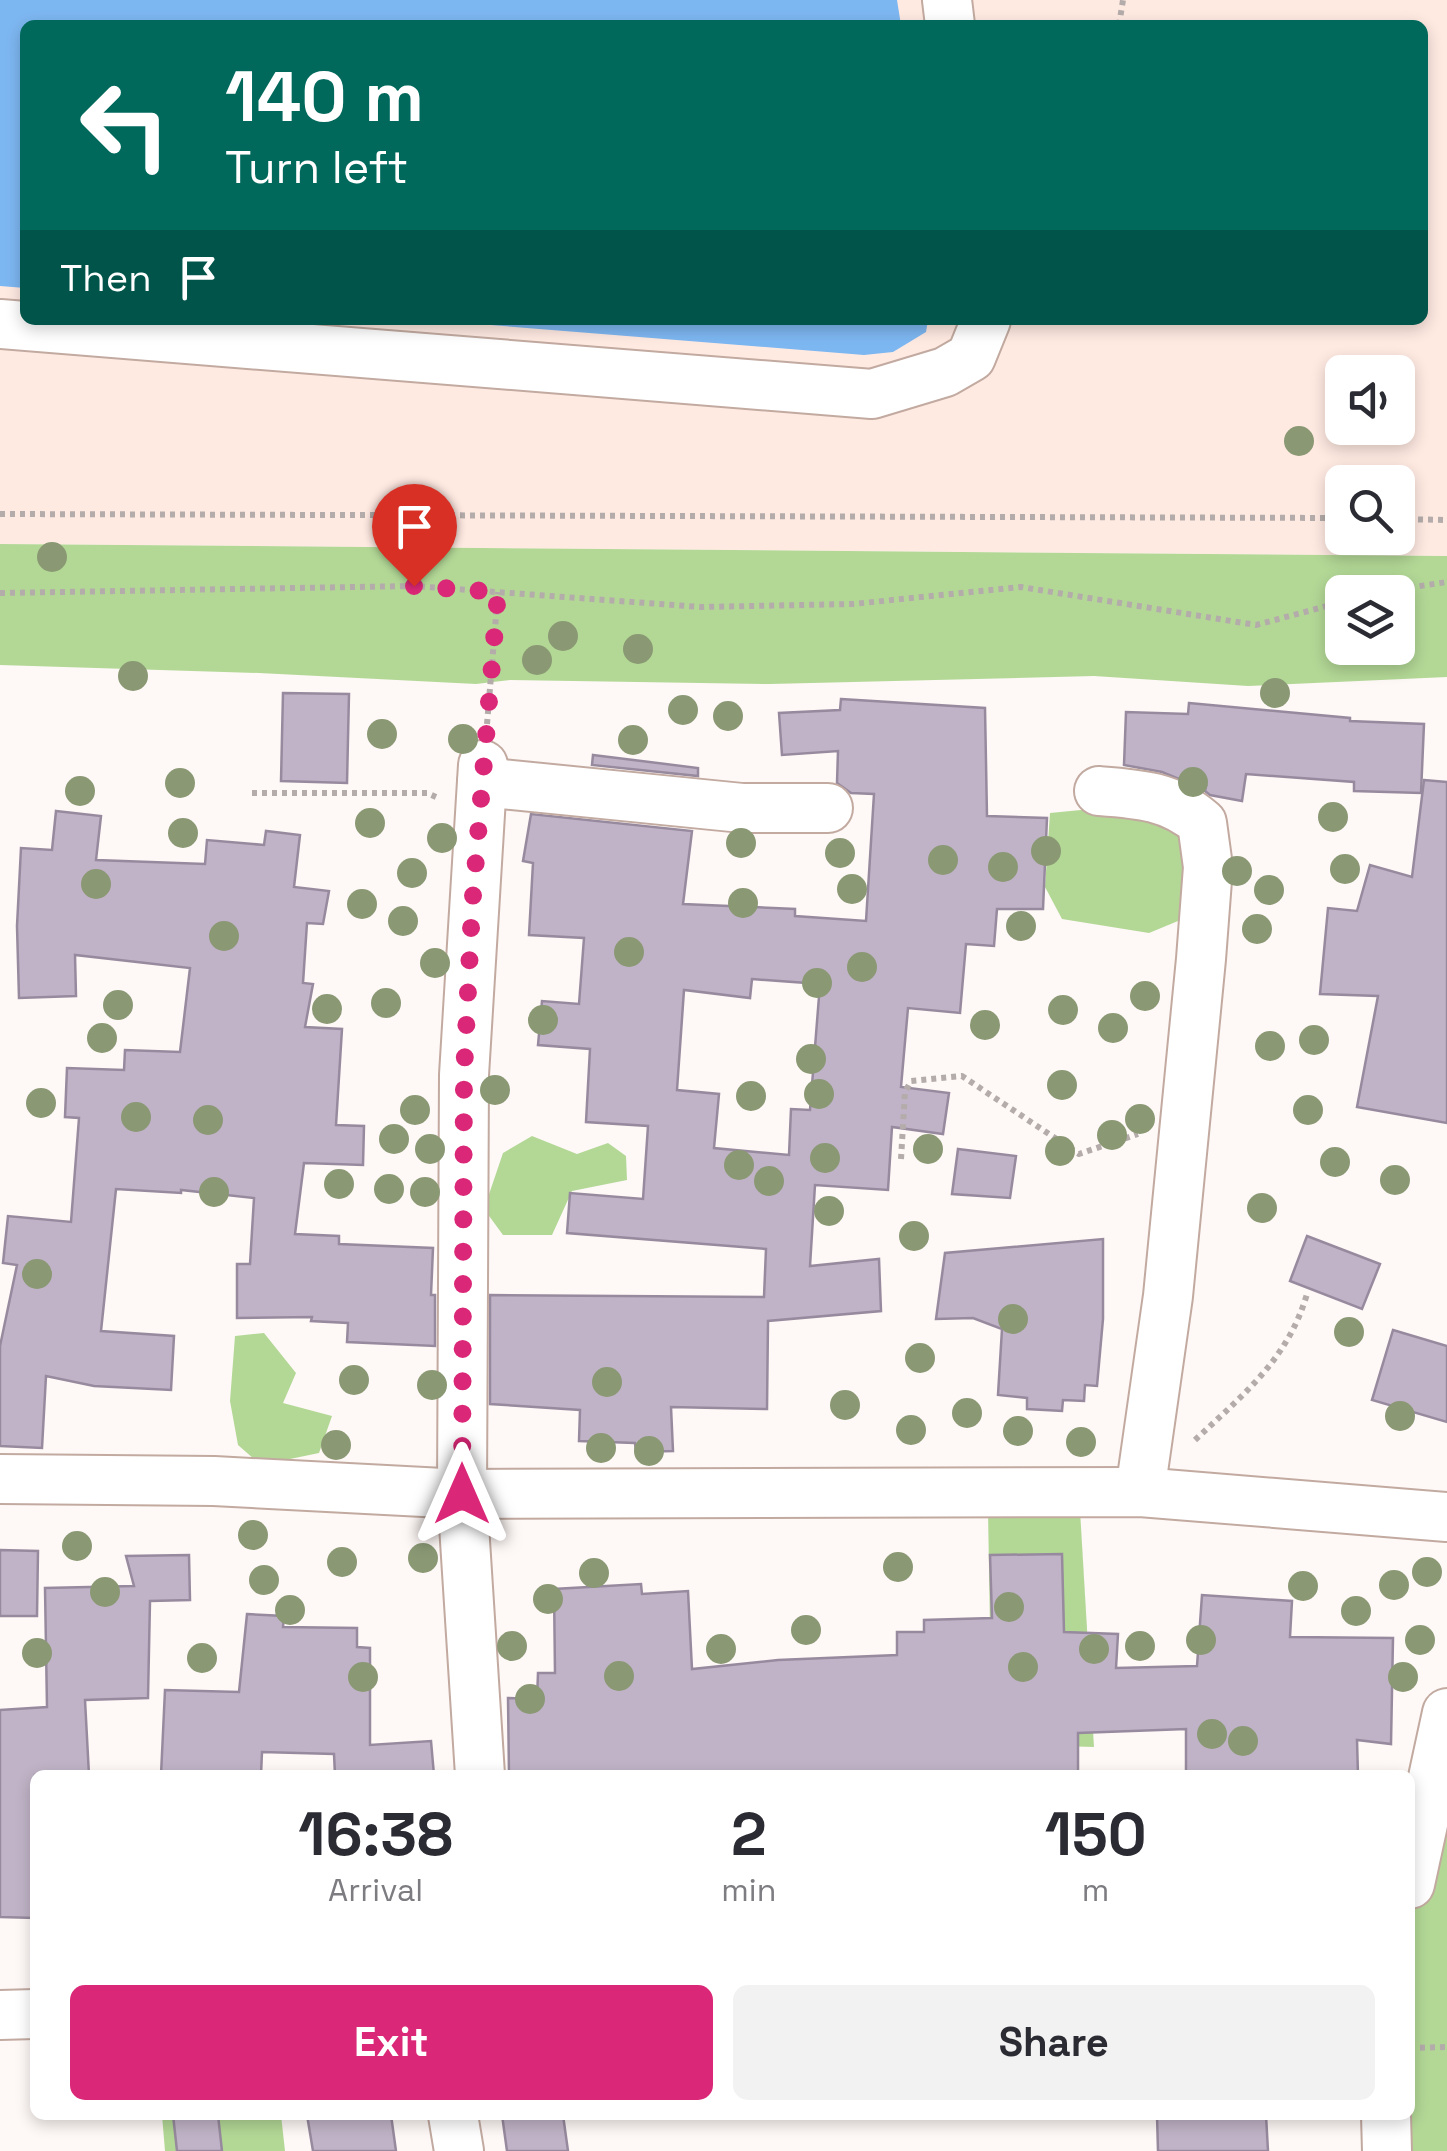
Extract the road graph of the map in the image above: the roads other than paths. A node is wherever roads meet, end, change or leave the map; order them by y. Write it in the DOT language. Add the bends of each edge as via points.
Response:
graph roads {
  1 [pos="0,324"];
  2 [pos="984,325"];
  3 [pos="1099,791"];
  4 [pos="828,808"];
  5 [pos="0,1480"];
  6 [pos="1140,1492"];
  7 [pos="462,1494"];
  8 [pos="1447,1517"];
  9 [pos="1447,1712"];
  10 [pos="480,1770"];
  11 [pos="1415,1861"];
  12 [pos="30,2014"];
  13 [pos="0,2015"];
  14 [pos="454,2120"];
  15 [pos="1386,2120"];
  16 [pos="459,2151"];
  17 [pos="1388,2151"];
  1 -- 2 [label="street" via="872,394 971,357"];
  3 -- 6 [label="street" via="1151,795 1185,808 1202,823 1207,844 1168,1296"];
  4 -- 7 [label="street" via="742,808 481,787 464,1074"];
  5 -- 7 [label="street" via="214,1481"];
  6 -- 7 [label="street"];
  6 -- 8 [label="street"];
  7 -- 10 [label="street"];
  9 -- 11 [label="street"];
  12 -- 13 [label="street"];
  14 -- 16 [label="street"];
  15 -- 17 [label="street"];
}
